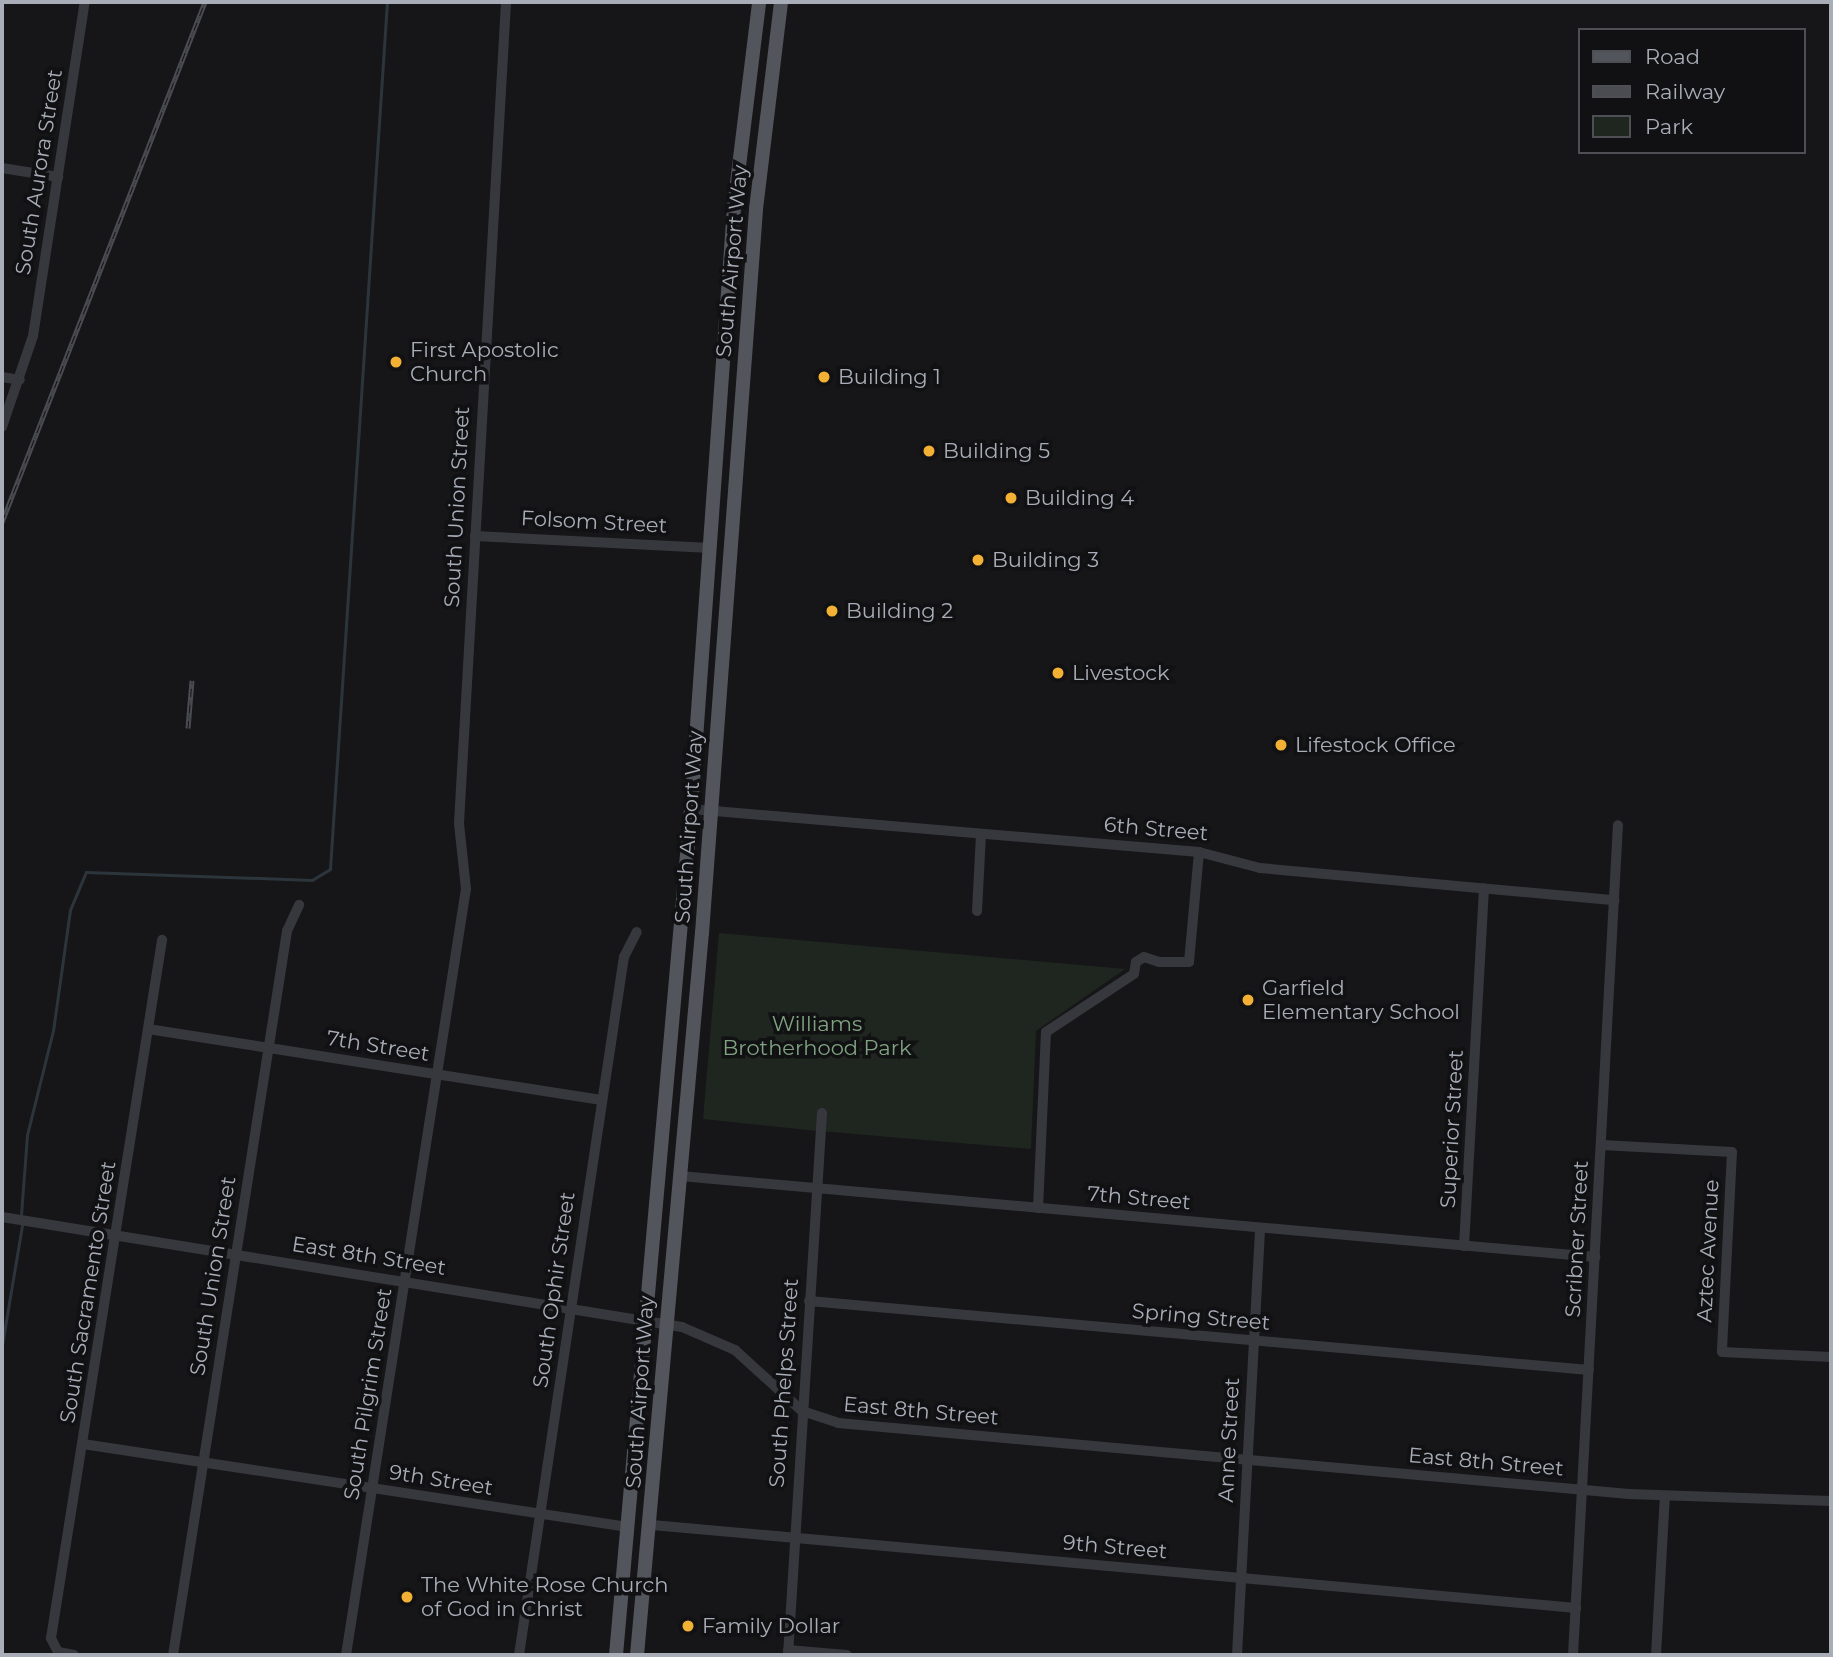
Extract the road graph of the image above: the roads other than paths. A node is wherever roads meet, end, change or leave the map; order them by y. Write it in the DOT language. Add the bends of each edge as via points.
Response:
graph roads {
  1 [pos="85,2"];
  2 [pos="506,2"];
  3 [pos="760,2"];
  4 [pos="781,2"];
  5 [pos="2,168"];
  6 [pos="58,177"];
  7 [pos="2,377"];
  8 [pos="20,380"];
  9 [pos="2,427"];
  10 [pos="475,536"];
  11 [pos="711,548"];
  12 [pos="691,809"];
  13 [pos="711,811"];
  14 [pos="1618,825"];
  15 [pos="981,834"];
  16 [pos="1199,852"];
  17 [pos="466,889"];
  18 [pos="1484,889"];
  19 [pos="1615,900"];
  20 [pos="299,905"];
  21 [pos="977,911"];
  22 [pos="637,932"];
  23 [pos="162,940"];
  24 [pos="148,1029"];
  25 [pos="268,1048"];
  26 [pos="437,1074"];
  27 [pos="601,1100"];
  28 [pos="822,1113"];
  29 [pos="1602,1145"];
  30 [pos="680,1176"];
  31 [pos="815,1188"];
  32 [pos="1038,1208"];
  33 [pos="2,1217"];
  34 [pos="1261,1227"];
  35 [pos="116,1237"];
  36 [pos="1464,1246"];
  37 [pos="236,1255"];
  38 [pos="1595,1257"];
  39 [pos="405,1281"];
  40 [pos="809,1301"];
  41 [pos="572,1307"];
  42 [pos="647,1319"];
  43 [pos="665,1324"];
  44 [pos="1254,1340"];
  45 [pos="1831,1357"];
  46 [pos="1589,1370"];
  47 [pos="802,1411"];
  48 [pos="83,1444"];
  49 [pos="1247,1460"];
  50 [pos="203,1462"];
  51 [pos="372,1488"];
  52 [pos="1583,1490"];
  53 [pos="1665,1496"];
  54 [pos="1831,1501"];
  55 [pos="541,1515"];
  56 [pos="652,1525"];
  57 [pos="628,1527"];
  58 [pos="794,1538"];
  59 [pos="1241,1578"];
  60 [pos="1576,1608"];
  61 [pos="788,1653"];
  62 [pos="75,1655"];
  63 [pos="173,1655"];
  64 [pos="346,1655"];
  65 [pos="519,1655"];
  66 [pos="616,1655"];
  67 [pos="638,1655"];
  68 [pos="847,1655"];
  69 [pos="1237,1655"];
  70 [pos="1573,1655"];
  71 [pos="1656,1655"];
  1 -- 6 [label="street, South Aurora Street"];
  2 -- 10 [label="street, South Union Street"];
  3 -- 11 [label="main road, South Airport Way" via="734,207"];
  4 -- 13 [label="main road, South Airport Way" via="756,209"];
  5 -- 6 [label="street"];
  6 -- 8 [label="street, South Aurora Street" via="33,336"];
  7 -- 8 [label="street"];
  8 -- 9 [label="street, South Aurora Street"];
  10 -- 11 [label="street, Folsom Street"];
  10 -- 17 [label="street, South Union Street" via="459,823"];
  11 -- 12 [label="main road, South Airport Way"];
  12 -- 13 [label="street, 6th Street"];
  12 -- 42 [label="main road, South Airport Way"];
  13 -- 15 [label="street, 6th Street"];
  13 -- 30 [label="main road, South Airport Way"];
  14 -- 19 [label="street, Scribner Street"];
  15 -- 16 [label="street, 6th Street"];
  15 -- 21 [label="street"];
  16 -- 18 [label="street, 6th Street" via="1260,868"];
  16 -- 32 [label="street" via="1189,962 1144,957 1136,962 1134,974 1046,1032"];
  17 -- 26 [label="street, South Pilgrim Street"];
  18 -- 19 [label="street, 6th Street"];
  18 -- 36 [label="street, Superior Street"];
  19 -- 29 [label="street, Scribner Street"];
  20 -- 25 [label="street, South Union Street" via="287,931"];
  22 -- 27 [label="street, South Ophir Street" via="624,957"];
  23 -- 24 [label="street, South Sacramento Street"];
  24 -- 25 [label="street, 7th Street"];
  24 -- 35 [label="street, South Sacramento Street"];
  25 -- 26 [label="street, 7th Street"];
  25 -- 37 [label="street, South Union Street"];
  26 -- 27 [label="street, 7th Street"];
  26 -- 39 [label="street, South Pilgrim Street"];
  27 -- 41 [label="street, South Ophir Street"];
  28 -- 31 [label="street, South Phelps Street"];
  29 -- 38 [label="street, Scribner Street"];
  29 -- 45 [label="street, Aztec Avenue" via="1732,1152 1722,1352"];
  30 -- 31 [label="street, 7th Street"];
  30 -- 43 [label="main road, South Airport Way"];
  31 -- 32 [label="street, 7th Street"];
  31 -- 40 [label="street, South Phelps Street"];
  32 -- 34 [label="street, 7th Street"];
  33 -- 35 [label="street, East 8th Street"];
  34 -- 36 [label="street, 7th Street"];
  34 -- 44 [label="street, Anne Street"];
  35 -- 37 [label="street, East 8th Street"];
  35 -- 48 [label="street, South Sacramento Street"];
  36 -- 38 [label="street, 7th Street"];
  37 -- 39 [label="street, East 8th Street"];
  37 -- 50 [label="street, South Union Street"];
  38 -- 46 [label="street, Scribner Street"];
  39 -- 41 [label="street, East 8th Street"];
  39 -- 51 [label="street, South Pilgrim Street"];
  40 -- 44 [label="street, Spring Street"];
  40 -- 47 [label="street, South Phelps Street"];
  41 -- 42 [label="street, East 8th Street"];
  41 -- 55 [label="street, South Ophir Street"];
  42 -- 43 [label="street, East 8th Street"];
  42 -- 57 [label="main road, South Airport Way"];
  43 -- 47 [label="street, East 8th Street" via="702,1334 735,1350"];
  43 -- 56 [label="main road, South Airport Way"];
  44 -- 46 [label="street, Spring Street"];
  44 -- 49 [label="street, Anne Street"];
  46 -- 52 [label="street, Scribner Street"];
  47 -- 49 [label="street, East 8th Street" via="838,1423"];
  47 -- 58 [label="street, South Phelps Street"];
  48 -- 50 [label="street, 9th Street"];
  48 -- 62 [label="street, South Sacramento Street" via="51,1638 54,1648"];
  49 -- 52 [label="street, East 8th Street"];
  49 -- 59 [label="street, Anne Street"];
  50 -- 51 [label="street, 9th Street"];
  50 -- 63 [label="street, South Union Street"];
  51 -- 55 [label="street, 9th Street"];
  51 -- 64 [label="street, South Pilgrim Street"];
  52 -- 53 [label="street, East 8th Street"];
  52 -- 60 [label="street, Scribner Street"];
  53 -- 54 [label="street, East 8th Street"];
  53 -- 71 [label="street"];
  55 -- 57 [label="street, 9th Street"];
  55 -- 65 [label="street, South Ophir Street"];
  56 -- 58 [label="street, 9th Street"];
  56 -- 67 [label="main road, South Airport Way"];
  57 -- 66 [label="main road, South Airport Way"];
  58 -- 59 [label="street, 9th Street"];
  58 -- 61 [label="street, South Phelps Street"];
  59 -- 60 [label="street, 9th Street"];
  59 -- 69 [label="street, Anne Street"];
  60 -- 70 [label="street, Scribner Street"];
  61 -- 68 [label="street"];
}
